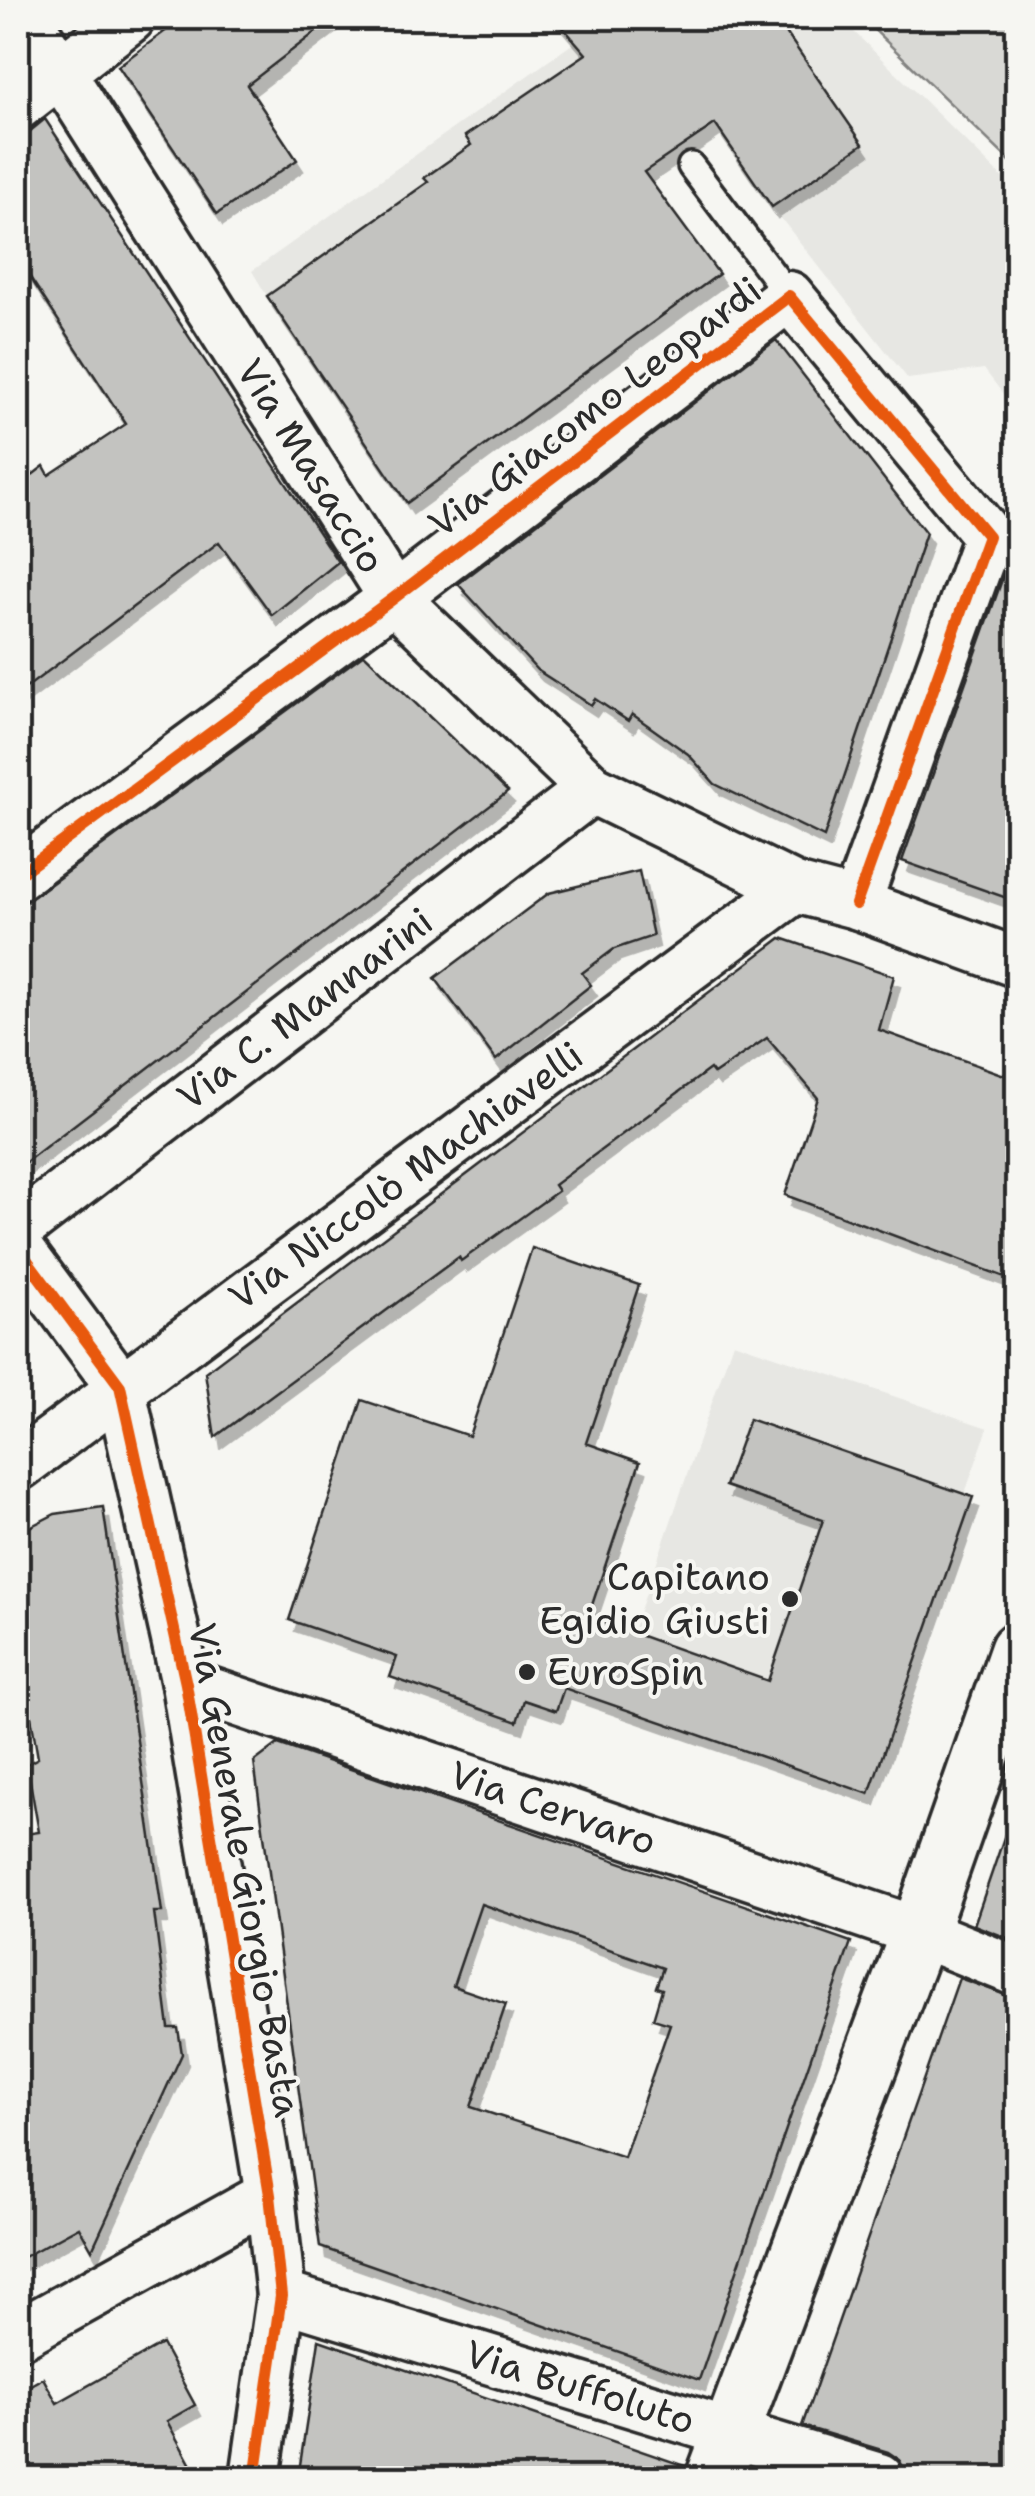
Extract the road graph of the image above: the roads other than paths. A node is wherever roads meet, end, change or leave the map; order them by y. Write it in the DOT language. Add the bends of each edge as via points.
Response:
graph roads {
  1 [pos="26,18"];
  2 [pos="130,18"];
  3 [pos="63,71"];
  4 [pos="18,105"];
  5 [pos="690,166"];
  6 [pos="789,296"];
  7 [pos="394,598"];
  8 [pos="592,789"];
  9 [pos="18,875"];
  10 [pos="796,888"];
  11 [pos="856,904"];
  12 [pos="1018,963"];
  13 [pos="18,1229"];
  14 [pos="18,1248"];
  15 [pos="120,1386"];
  16 [pos="18,1466"];
  17 [pos="1018,1650"];
  18 [pos="186,1684"];
  19 [pos="920,1932"];
  20 [pos="1018,1972"];
  21 [pos="270,2195"];
  22 [pos="281,2296"];
  23 [pos="18,2335"];
  24 [pos="721,2456"];
  25 [pos="255,2478"];
  26 [pos="879,2478"];
  1 -- 3 [label="street, Via Masaccio"];
  2 -- 3 [label="street"];
  3 -- 4 [label="street"];
  3 -- 7 [label="street, Via Masaccio"];
  5 -- 6 [label="lane"];
  6 -- 7 [label="street, Via Giacomo Leopardi"];
  6 -- 11 [label="street, Via Giacomo Leopardi" via="988,536"];
  7 -- 8 [label="street, Via Masaccio"];
  7 -- 9 [label="street, Via Giacomo Leopardi"];
  8 -- 10 [label="street, Via Masaccio"];
  8 -- 13 [label="street, Via C. Mannarini"];
  10 -- 11 [label="street, Via Masaccio"];
  10 -- 15 [label="street, Via Niccolò Machiavelli"];
  11 -- 12 [label="street, Via Masaccio"];
  14 -- 15 [label="street, Via Generale Giorgio Basta"];
  15 -- 16 [label="street, Via Niccolò Machiavelli"];
  15 -- 18 [label="street, Via Generale Giorgio Basta"];
  17 -- 19 [label="main road"];
  18 -- 19 [label="street, Via Cervaro"];
  18 -- 21 [label="street, Via Generale Giorgio Basta"];
  19 -- 20 [label="street, Via Cervaro"];
  19 -- 24 [label="main road"];
  21 -- 22 [label="street, Via Generale Giorgio Basta"];
  21 -- 23 [label="street"];
  22 -- 24 [label="street, Via Buffoluto"];
  22 -- 25 [label="street, Via Generale Giorgio Basta"];
  24 -- 26 [label="street, Via Buffoluto"];
}
